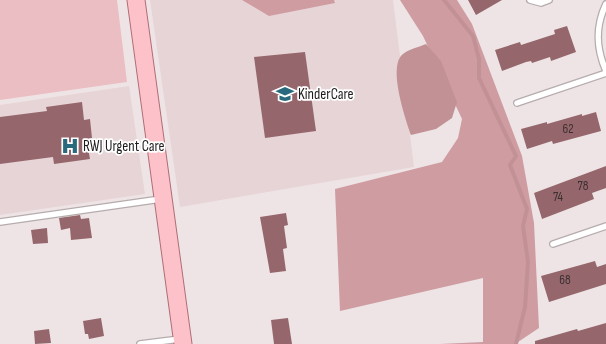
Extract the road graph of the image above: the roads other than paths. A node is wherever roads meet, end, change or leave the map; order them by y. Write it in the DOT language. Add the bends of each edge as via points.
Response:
graph roads {
  1 [pos="136,0"];
  2 [pos="530,0"];
  3 [pos="549,0"];
  4 [pos="603,0"];
  5 [pos="606,3"];
  6 [pos="606,72"];
  7 [pos="517,103"];
  8 [pos="164,199"];
  9 [pos="0,222"];
  10 [pos="606,226"];
  11 [pos="553,244"];
  12 [pos="183,341"];
  13 [pos="140,344"];
  1 -- 8 [label="main road"];
  2 -- 3 [label="lane" via="541,3"];
  4 -- 5 [label="lane"];
  5 -- 6 [label="lane" via="597,34 598,50"];
  6 -- 7 [label="lane"];
  8 -- 9 [label="lane"];
  8 -- 12 [label="main road"];
  10 -- 11 [label="lane"];
  12 -- 13 [label="lane"];
}
